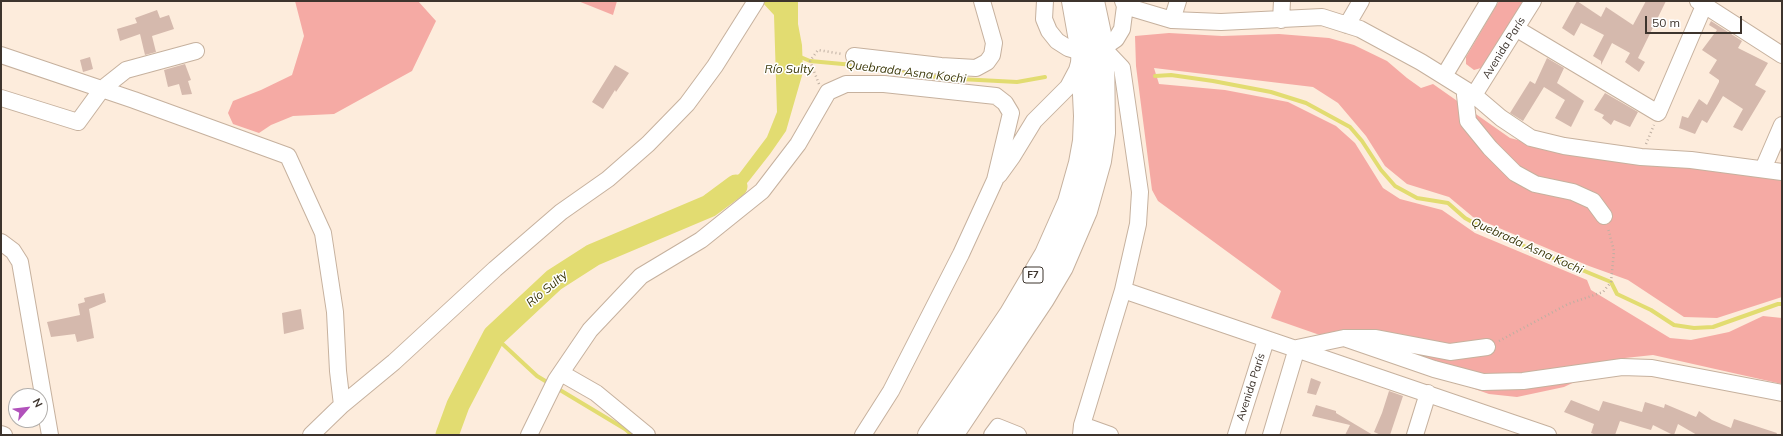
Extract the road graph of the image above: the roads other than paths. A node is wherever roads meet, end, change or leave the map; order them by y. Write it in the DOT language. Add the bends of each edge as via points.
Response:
graph roads {
  1 [pos="982,1"];
  2 [pos="1045,1"];
  3 [pos="1073,1"];
  4 [pos="1093,1"];
  5 [pos="1178,1"];
  6 [pos="1282,1"];
  7 [pos="1361,1"];
  8 [pos="1490,1"];
  9 [pos="1533,1"];
  10 [pos="1703,2"];
  11 [pos="1124,4"];
  12 [pos="753,5"];
  13 [pos="1172,20"];
  14 [pos="1281,20"];
  15 [pos="1348,25"];
  16 [pos="1517,29"];
  17 [pos="1103,48"];
  18 [pos="196,51"];
  19 [pos="1082,52"];
  20 [pos="1,55"];
  21 [pos="1782,55"];
  22 [pos="854,56"];
  23 [pos="1444,76"];
  24 [pos="102,88"];
  25 [pos="1474,95"];
  26 [pos="1,98"];
  27 [pos="1782,125"];
  28 [pos="1763,169"];
  29 [pos="1782,172"];
  30 [pos="996,180"];
  31 [pos="1604,216"];
  32 [pos="1,242"];
  33 [pos="1123,290"];
  34 [pos="1344,338"];
  35 [pos="1266,340"];
  36 [pos="1487,347"];
  37 [pos="1297,348"];
  38 [pos="561,373"];
  39 [pos="1428,393"];
  40 [pos="1782,393"];
  41 [pos="342,405"];
  42 [pos="1081,430"];
  43 [pos="995,431"];
  44 [pos="1,434"];
  45 [pos="4,435"];
  46 [pos="50,435"];
  47 [pos="311,435"];
  48 [pos="529,435"];
  49 [pos="647,435"];
  50 [pos="863,435"];
  51 [pos="929,435"];
  52 [pos="952,435"];
  53 [pos="1018,435"];
  54 [pos="1110,435"];
  55 [pos="1236,435"];
  56 [pos="1271,435"];
  57 [pos="1415,435"];
  58 [pos="1548,435"];
  1 -- 22 [label="street" via="994,43 992,55 987,62 976,68"];
  2 -- 19 [label="street" via="1044,19 1049,31 1057,41"];
  3 -- 19 [label="highway, F7"];
  4 -- 17 [label="highway, F7"];
  5 -- 13 [label="street"];
  6 -- 14 [label="street"];
  7 -- 15 [label="street"];
  8 -- 23 [label="street"];
  9 -- 16 [label="street, Avenida París"];
  10 -- 16 [label="street" via="1658,113"];
  10 -- 21 [label="street"];
  11 -- 13 [label="street"];
  11 -- 17 [label="street" via="1122,29 1116,39"];
  12 -- 41 [label="street" via="688,104 648,144 608,180 555,217 394,362"];
  13 -- 14 [label="street"];
  14 -- 15 [label="street" via="1322,17"];
  15 -- 23 [label="street" via="1360,29"];
  16 -- 25 [label="street, Avenida París"];
  17 -- 19 [label="street"];
  17 -- 33 [label="street" via="1122,68 1140,192 1138,224"];
  17 -- 52 [label="highway, F7" via="1104,133 1100,162 1086,212 1062,267 1043,299"];
  18 -- 24 [label="street" via="126,70"];
  19 -- 30 [label="street" via="1077,70 1068,87 1034,121"];
  19 -- 51 [label="highway, F7" via="1085,94 1084,141 1069,202 1046,254 1010,315"];
  20 -- 24 [label="street"];
  23 -- 25 [label="street"];
  24 -- 26 [label="street" via="78,122"];
  24 -- 41 [label="street" via="288,156 323,233 335,312"];
  25 -- 28 [label="street" via="1501,118 1531,138 1564,146"];
  25 -- 31 [label="street, Avenida París" via="1464,96 1468,121 1515,173 1535,184 1574,192 1593,201"];
  27 -- 28 [label="street"];
  28 -- 29 [label="street"];
  30 -- 38 [label="street" via="1011,112 996,96 884,84 846,84 828,92 798,144 762,191 701,240 641,276 590,330"];
  30 -- 50 [label="street" via="891,391"];
  32 -- 46 [label="street" via="13,251 20,262"];
  33 -- 35 [label="street"];
  33 -- 42 [label="street"];
  34 -- 36 [label="street" via="1376,338 1450,352"];
  34 -- 37 [label="street"];
  34 -- 40 [label="street" via="1434,369 1482,382 1524,381 1622,367 1644,367"];
  35 -- 37 [label="street"];
  35 -- 55 [label="street, Avenida París"];
  37 -- 39 [label="street"];
  37 -- 56 [label="street"];
  38 -- 48 [label="street"];
  38 -- 49 [label="street" via="596,393"];
  39 -- 57 [label="street"];
  39 -- 58 [label="street"];
  41 -- 47 [label="street"];
  42 -- 54 [label="street"];
  43 -- 53 [label="street"];
  44 -- 45 [label="street"];
}
